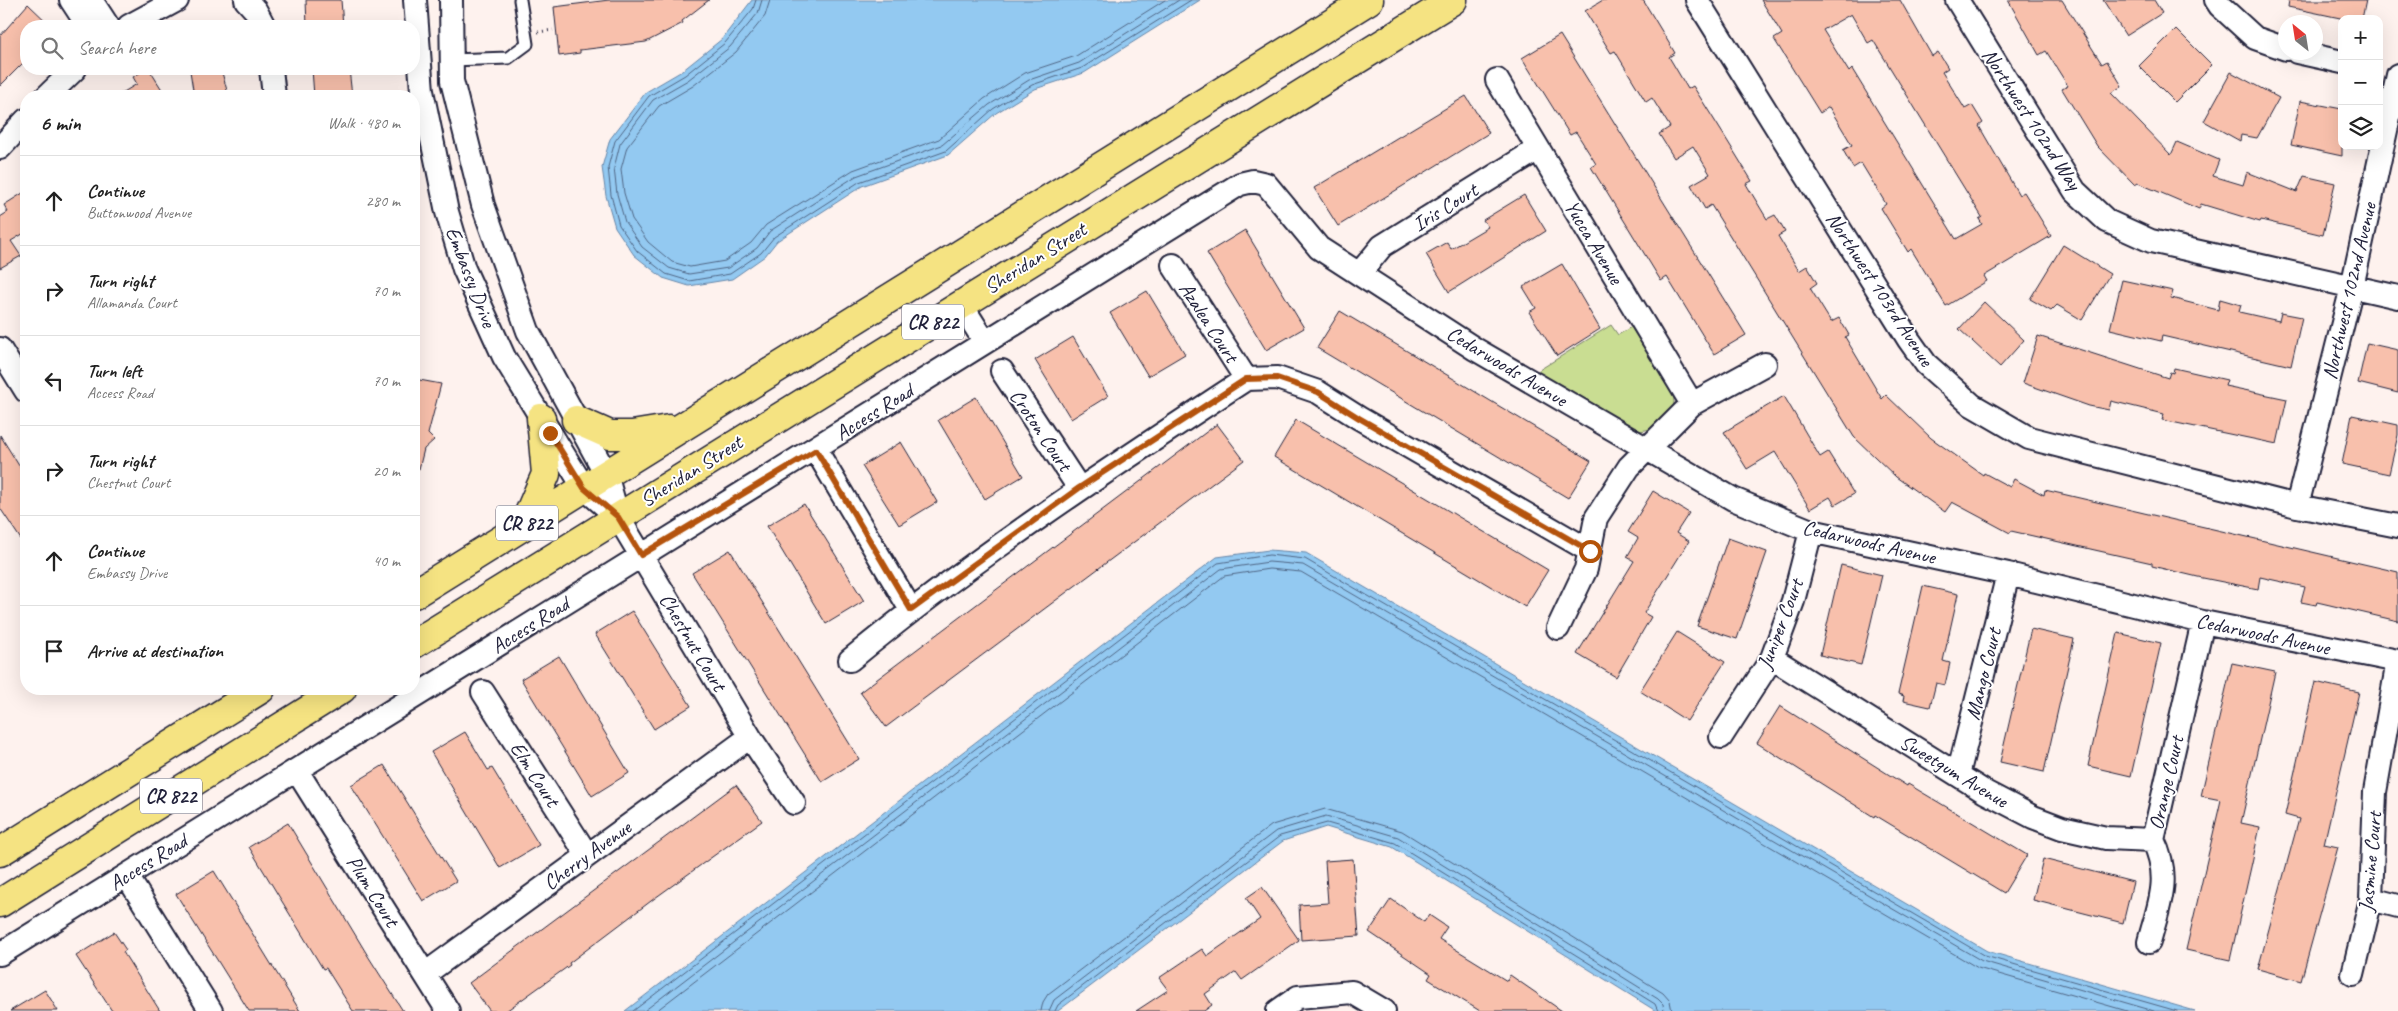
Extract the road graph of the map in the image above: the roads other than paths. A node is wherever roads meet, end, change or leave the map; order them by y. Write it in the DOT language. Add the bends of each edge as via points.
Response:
graph roads {
  1 [pos="71,0"];
  2 [pos="91,0"];
  3 [pos="177,0"];
  4 [pos="246,0"];
  5 [pos="415,0"];
  6 [pos="451,0"];
  7 [pos="520,0"];
  8 [pos="1369,0"];
  9 [pos="1453,0"];
  10 [pos="1697,0"];
  11 [pos="1957,0"];
  12 [pos="2216,0"];
  13 [pos="84,20"];
  14 [pos="104,20"];
  15 [pos="139,20"];
  16 [pos="261,20"];
  17 [pos="417,20"];
  18 [pos="2278,46"];
  19 [pos="2323,58"];
  20 [pos="451,60"];
  21 [pos="2338,61"];
  22 [pos="420,65"];
  23 [pos="2383,72"];
  24 [pos="69,75"];
  25 [pos="272,75"];
  26 [pos="2398,75"];
  27 [pos="1497,80"];
  28 [pos="53,90"];
  29 [pos="273,90"];
  30 [pos="20,126"];
  31 [pos="0,148"];
  32 [pos="1538,149"];
  33 [pos="1253,181"];
  34 [pos="1173,265"];
  35 [pos="1359,274"];
  36 [pos="2352,287"];
  37 [pos="2398,297"];
  38 [pos="961,304"];
  39 [pos="985,342"];
  40 [pos="0,348"];
  41 [pos="1765,364"];
  42 [pos="1002,371"];
  43 [pos="20,374"];
  44 [pos="1246,379"];
  45 [pos="1692,404"];
  46 [pos="542,418"];
  47 [pos="576,420"];
  48 [pos="683,426"];
  49 [pos="1646,449"];
  50 [pos="816,450"];
  51 [pos="595,481"];
  52 [pos="1079,488"];
  53 [pos="2297,506"];
  54 [pos="618,517"];
  55 [pos="524,525"];
  56 [pos="2398,526"];
  57 [pos="1811,531"];
  58 [pos="1590,551"];
  59 [pos="641,555"];
  60 [pos="2008,574"];
  61 [pos="420,590"];
  62 [pos="911,610"];
  63 [pos="2203,622"];
  64 [pos="1558,628"];
  65 [pos="420,640"];
  66 [pos="1772,658"];
  67 [pos="850,660"];
  68 [pos="2398,661"];
  69 [pos="483,692"];
  70 [pos="420,694"];
  71 [pos="251,695"];
  72 [pos="332,695"];
  73 [pos="418,695"];
  74 [pos="750,737"];
  75 [pos="1721,737"];
  76 [pos="297,771"];
  77 [pos="1958,775"];
  78 [pos="794,803"];
  79 [pos="2153,840"];
  80 [pos="0,852"];
  81 [pos="587,855"];
  82 [pos="126,876"];
  83 [pos="2371,899"];
  84 [pos="0,903"];
  85 [pos="2398,906"];
  86 [pos="2149,942"];
  87 [pos="0,954"];
  88 [pos="425,974"];
  89 [pos="2353,974"];
  90 [pos="211,1011"];
  91 [pos="448,1011"];
  92 [pos="1278,1011"];
  93 [pos="1384,1011"];
  1 -- 13 [label="street"];
  2 -- 14 [label="street"];
  3 -- 15 [label="street"];
  4 -- 16 [label="street"];
  5 -- 17 [label="street, Embassy Drive"];
  6 -- 20 [label="street, Embassy Drive"];
  7 -- 20 [label="lane" via="527,44 508,58"];
  8 -- 48 [label="main road, Sheridan Street / CR 822"];
  9 -- 38 [label="main road, Sheridan Street / CR 822"];
  10 -- 53 [label="street, Northwest 103rd Avenue" via="1909,340 1926,364 1972,405 2029,438"];
  11 -- 36 [label="street, Northwest 102nd Way" via="2075,191 2107,221 2151,241"];
  12 -- 18 [label="street" via="2255,38"];
  19 -- 21 [label="street"];
  20 -- 47 [label="street, Embassy Drive" via="452,81 483,206 528,331"];
  22 -- 46 [label="street, Embassy Drive" via="422,91 447,212 464,269 504,357"];
  23 -- 26 [label="street"];
  24 -- 28 [label="street"];
  25 -- 29 [label="street"];
  26 -- 36 [label="street, Northwest 102nd Avenue"];
  27 -- 32 [label="street, Yucca Avenue"];
  30 -- 31 [label="street"];
  32 -- 35 [label="street, Iris Court" via="1382,246"];
  32 -- 45 [label="street, Yucca Avenue"];
  33 -- 35 [label="street, Cedarwoods Avenue" via="1266,184 1319,248"];
  33 -- 39 [label="street, Access Road" via="1240,184"];
  34 -- 44 [label="street, Azalea Court"];
  35 -- 49 [label="street, Cedarwoods Avenue" via="1475,349"];
  36 -- 37 [label="street, Northwest 102nd Way"];
  36 -- 53 [label="street, Northwest 102nd Avenue"];
  38 -- 39 [label="street"];
  38 -- 54 [label="main road, Sheridan Street / CR 822"];
  39 -- 50 [label="street, Access Road"];
  40 -- 43 [label="street"];
  41 -- 45 [label="street"];
  42 -- 52 [label="street, Croton Court"];
  44 -- 52 [label="street"];
  44 -- 58 [label="street" via="1277,378 1318,392"];
  45 -- 49 [label="street"];
  46 -- 51 [label="street, Embassy Drive"];
  46 -- 55 [label="main road" via="546,474"];
  47 -- 48 [label="main road" via="610,435 632,435"];
  47 -- 51 [label="street, Embassy Drive"];
  48 -- 51 [label="main road, Sheridan Street / CR 822"];
  49 -- 57 [label="street, Cedarwoods Avenue" via="1733,499"];
  49 -- 58 [label="street" via="1629,467 1596,518"];
  50 -- 59 [label="street, Access Road"];
  50 -- 62 [label="street"];
  51 -- 54 [label="street, Chestnut Court"];
  51 -- 55 [label="main road, Sheridan Street / CR 822"];
  52 -- 62 [label="street"];
  53 -- 56 [label="street, Northwest 103rd Avenue"];
  54 -- 59 [label="street, Chestnut Court"];
  54 -- 65 [label="main road, Sheridan Street / CR 822"];
  55 -- 61 [label="main road, Sheridan Street / CR 822"];
  57 -- 60 [label="street, Cedarwoods Avenue"];
  57 -- 66 [label="street, Juniper Court" via="1793,601"];
  58 -- 64 [label="street" via="1586,569"];
  59 -- 70 [label="street, Access Road"];
  59 -- 74 [label="street, Chestnut Court"];
  60 -- 63 [label="street, Cedarwoods Avenue"];
  60 -- 77 [label="street, Mango Court"];
  62 -- 67 [label="street"];
  63 -- 68 [label="street, Cedarwoods Avenue"];
  63 -- 79 [label="street, Orange Court"];
  66 -- 75 [label="street, Juniper Court"];
  66 -- 77 [label="street, Sweetgum Avenue"];
  68 -- 83 [label="street, Jasmine Court" via="2375,792"];
  69 -- 81 [label="street, Elm Court"];
  71 -- 80 [label="main road, CR 822"];
  72 -- 84 [label="main road, CR 822"];
  73 -- 76 [label="street, Access Road"];
  74 -- 78 [label="street, Chestnut Court"];
  74 -- 81 [label="street, Cherry Avenue"];
  76 -- 82 [label="street, Access Road"];
  76 -- 88 [label="street, Plum Court"];
  77 -- 79 [label="street, Sweetgum Avenue" via="2008,805 2062,828 2106,838"];
  79 -- 86 [label="street, Orange Court" via="2163,865 2164,878"];
  81 -- 88 [label="street, Cherry Avenue"];
  82 -- 87 [label="street, Access Road"];
  82 -- 90 [label="street"];
  83 -- 85 [label="street"];
  83 -- 89 [label="street, Jasmine Court"];
  88 -- 91 [label="street, Plum Court"];
  92 -- 93 [label="street" via="1298,997 1352,992"];
}
